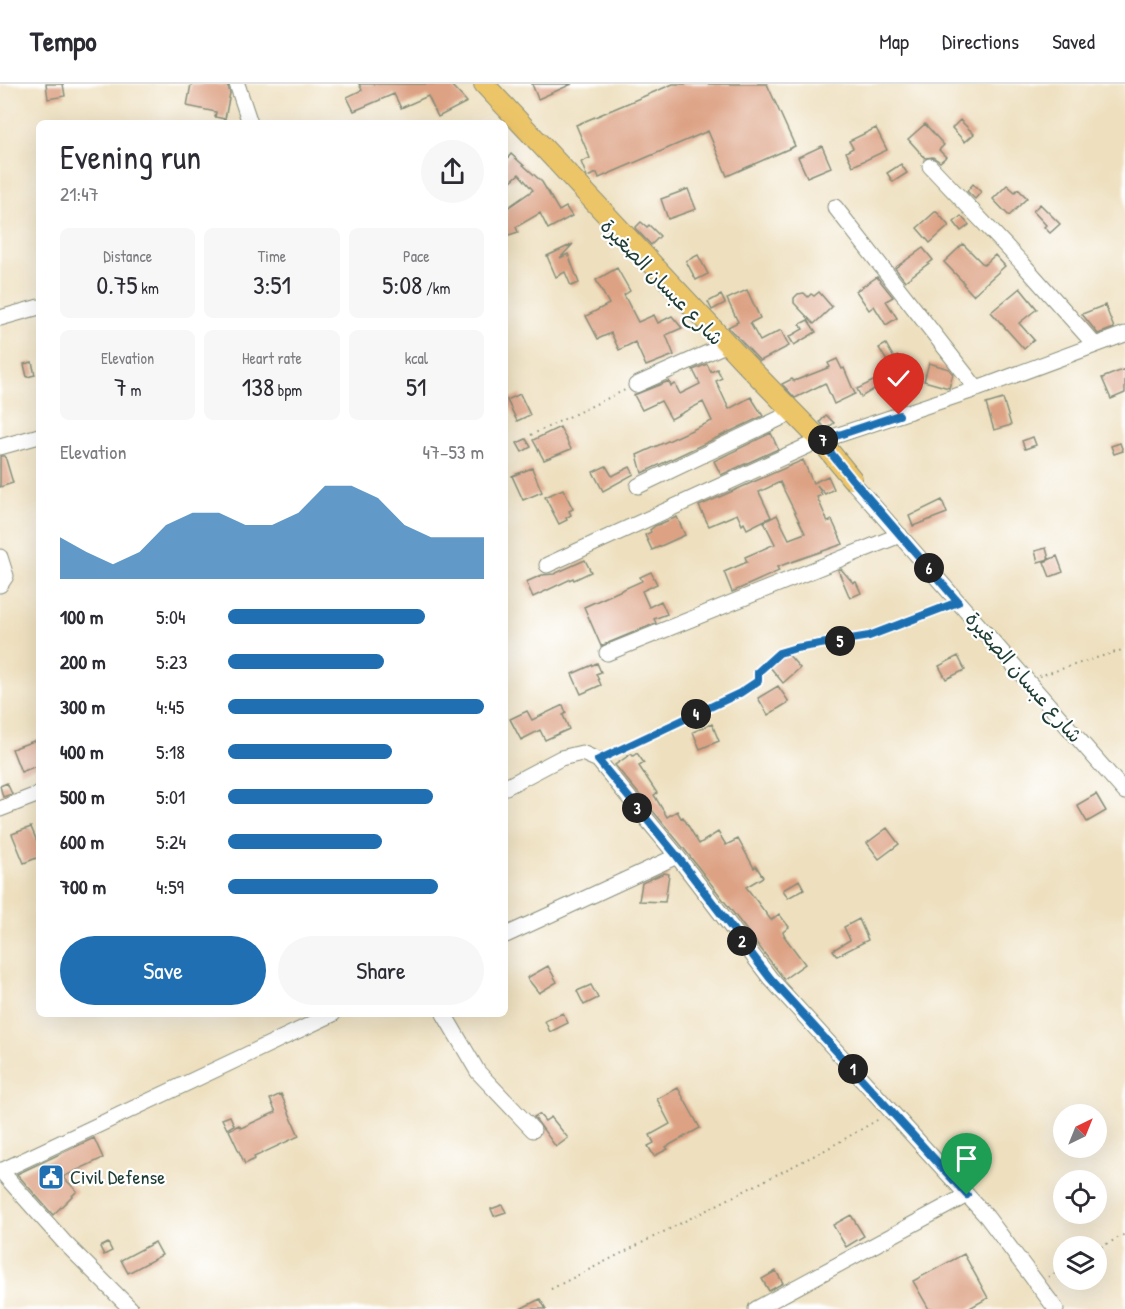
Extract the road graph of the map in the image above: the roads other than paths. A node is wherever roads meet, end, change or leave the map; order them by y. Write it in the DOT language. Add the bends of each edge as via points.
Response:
graph roads {
  1 [pos="237,84"];
  2 [pos="473,84"];
  3 [pos="484,84"];
  4 [pos="249,120"];
  5 [pos="507,120"];
  6 [pos="508,121"];
  7 [pos="930,166"];
  8 [pos="835,207"];
  9 [pos="36,308"];
  10 [pos="0,318"];
  11 [pos="1125,334"];
  12 [pos="1095,345"];
  13 [pos="723,346"];
  14 [pos="636,385"];
  15 [pos="977,389"];
  16 [pos="786,415"];
  17 [pos="36,437"];
  18 [pos="818,442"];
  19 [pos="0,447"];
  20 [pos="852,479"];
  21 [pos="638,486"];
  22 [pos="900,535"];
  23 [pos="0,557"];
  24 [pos="547,565"];
  25 [pos="0,585"];
  26 [pos="607,653"];
  27 [pos="508,786"];
  28 [pos="1125,792"];
  29 [pos="36,795"];
  30 [pos="0,809"];
  31 [pos="677,856"];
  32 [pos="508,934"];
  33 [pos="327,1017"];
  34 [pos="446,1017"];
  35 [pos="532,1130"];
  36 [pos="0,1170"];
  37 [pos="967,1195"];
  38 [pos="131,1309"];
  39 [pos="756,1309"];
  40 [pos="1056,1309"];
  1 -- 4 [label="street"];
  2 -- 5 [label="street, شارع عبسان الصغيرة"];
  3 -- 18 [label="main road, شارع عبسان الصغيرة"];
  6 -- 13 [label="street, شارع عبسان الصغيرة"];
  7 -- 12 [label="street"];
  8 -- 15 [label="street"];
  9 -- 10 [label="street"];
  11 -- 12 [label="street"];
  12 -- 15 [label="street"];
  13 -- 14 [label="street"];
  13 -- 16 [label="street, شارع عبسان الصغيرة"];
  15 -- 18 [label="street"];
  16 -- 18 [label="street, شارع عبسان الصغيرة"];
  16 -- 21 [label="street"];
  17 -- 19 [label="street"];
  18 -- 20 [label="main road, شارع عبسان الصغيرة"];
  18 -- 24 [label="street"];
  20 -- 22 [label="street, شارع عبسان الصغيرة"];
  22 -- 26 [label="street"];
  22 -- 28 [label="street, شارع عبسان الصغيرة"];
  23 -- 25 [label="street" via="6,576"];
  27 -- 31 [label="street" via="561,758 582,753 598,760"];
  29 -- 30 [label="street"];
  31 -- 32 [label="street"];
  31 -- 37 [label="street" via="770,978"];
  33 -- 36 [label="street"];
  34 -- 35 [label="street" via="478,1072"];
  36 -- 38 [label="street"];
  37 -- 39 [label="street"];
  37 -- 40 [label="street"];
}
